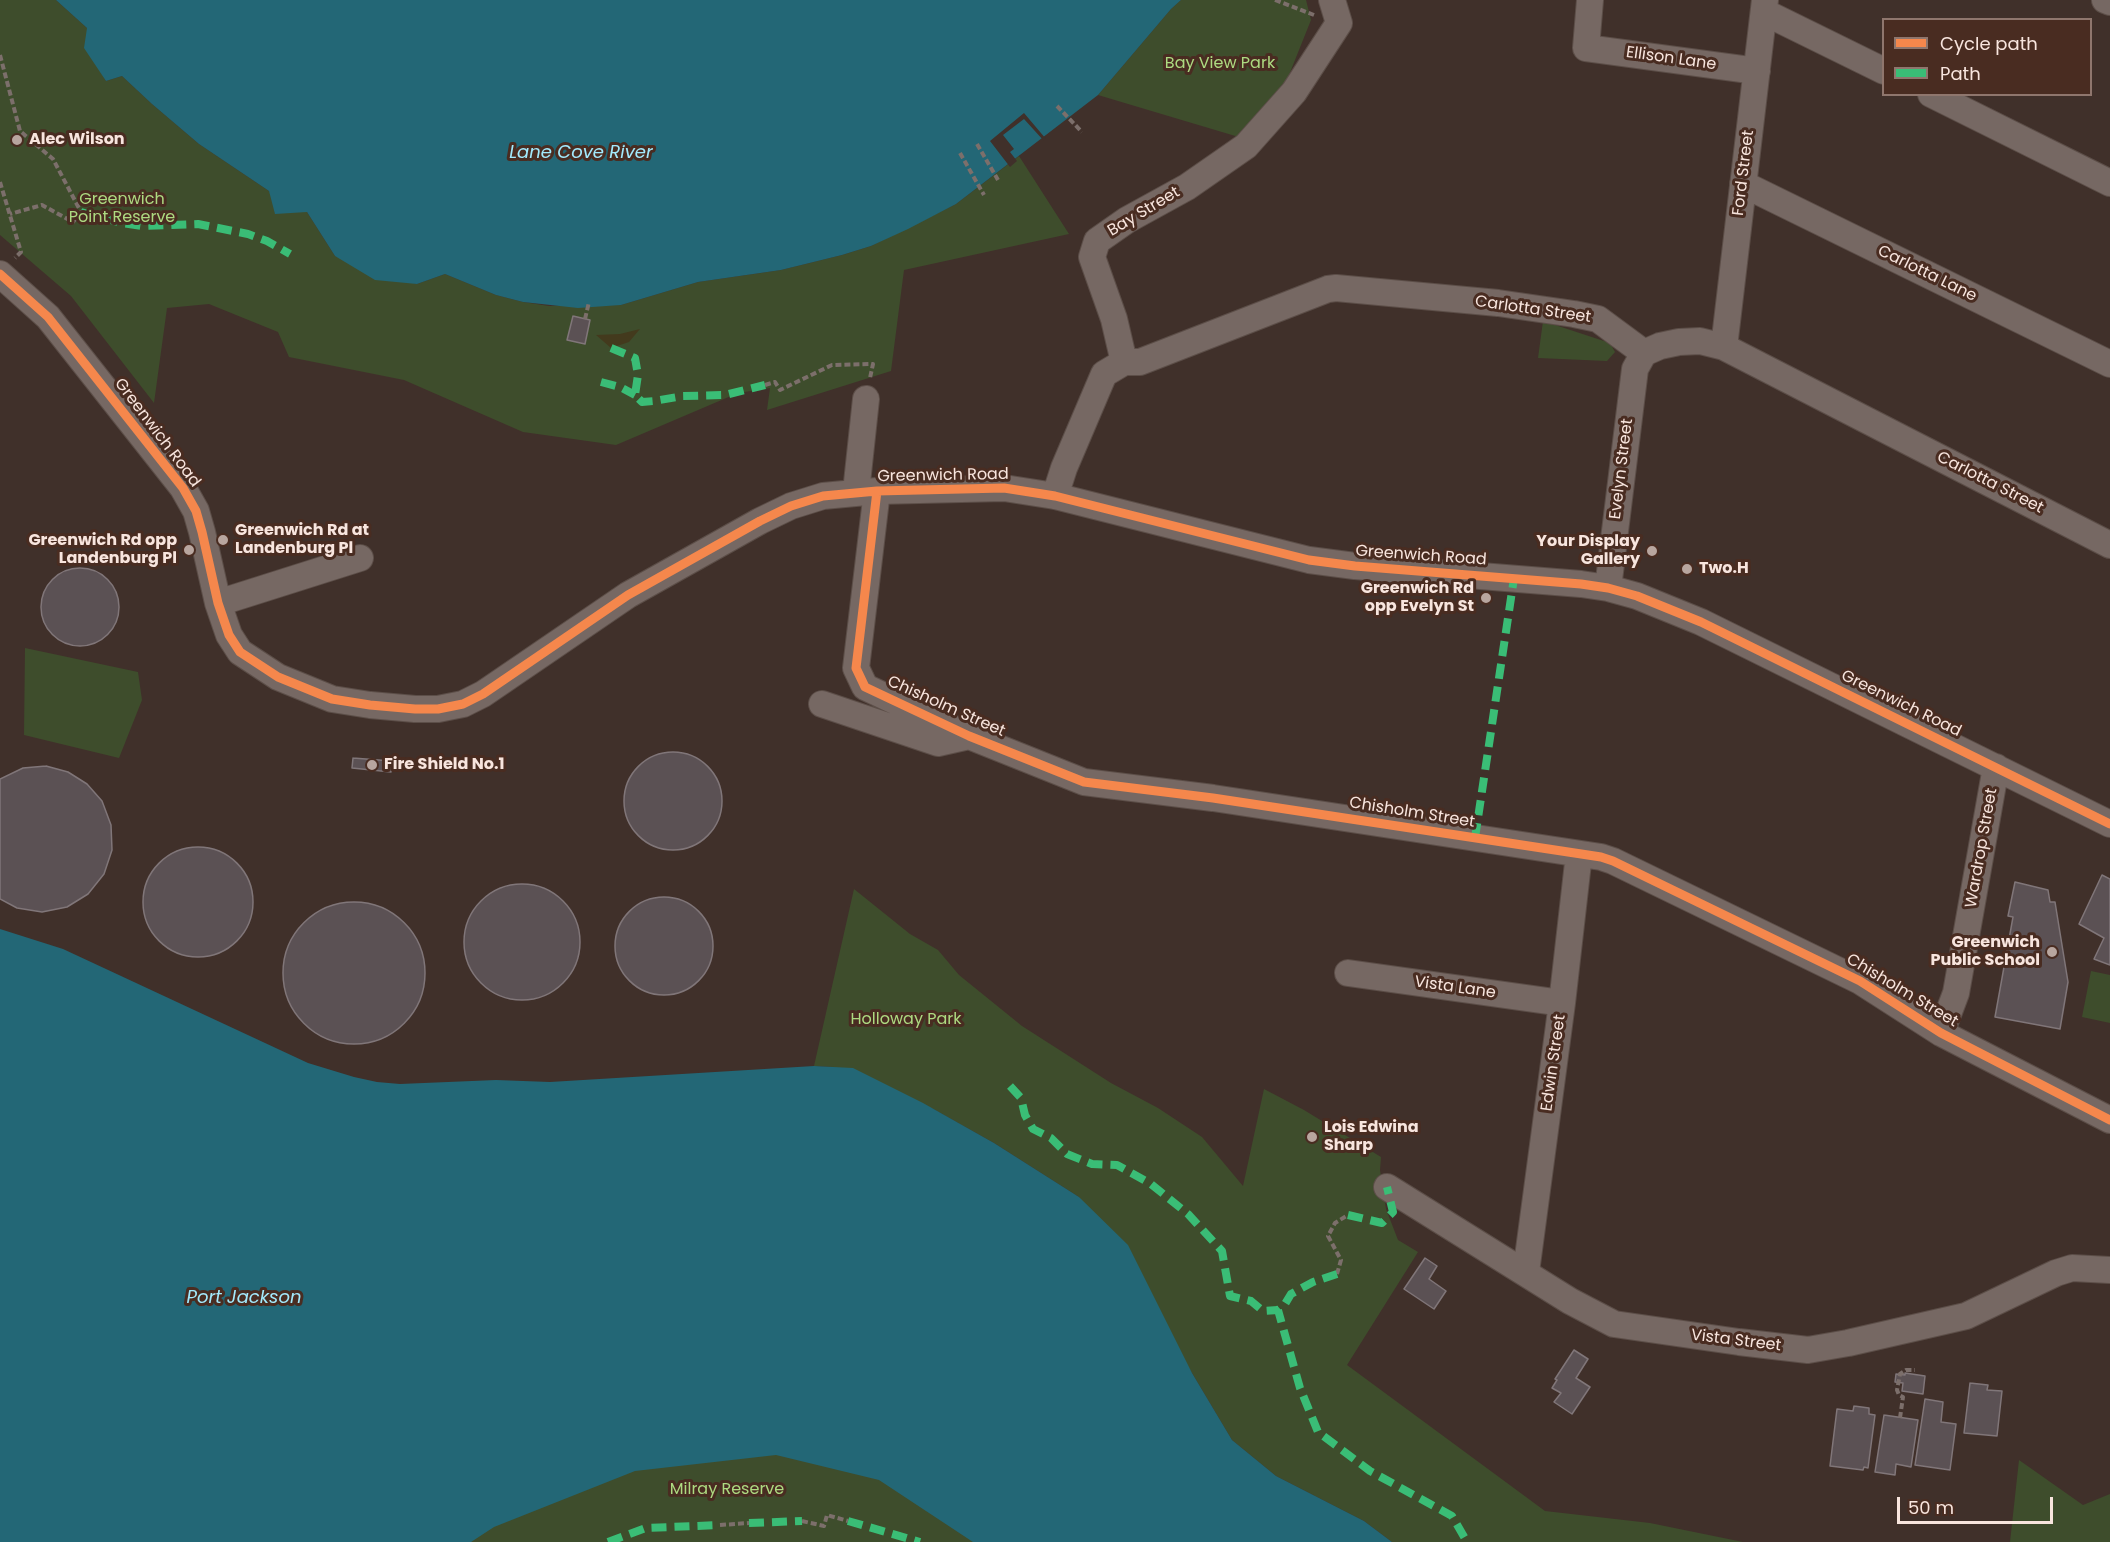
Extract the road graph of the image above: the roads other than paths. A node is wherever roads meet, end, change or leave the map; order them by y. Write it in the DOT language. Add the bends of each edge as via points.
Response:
graph roads {
  1 [pos="1590,0"];
  2 [pos="2105,0"];
  3 [pos="2110,2"];
  4 [pos="1764,6"];
  5 [pos="1336,12"];
  6 [pos="1882,70"];
  7 [pos="1757,71"];
  8 [pos="1934,96"];
  9 [pos="2110,183"];
  10 [pos="1743,184"];
  11 [pos="8,266"];
  12 [pos="1724,347"];
  13 [pos="1644,353"];
  14 [pos="1124,362"];
  15 [pos="2110,364"];
  16 [pos="866,399"];
  17 [pos="867,492"];
  18 [pos="1055,496"];
  19 [pos="2110,545"];
  20 [pos="360,558"];
  21 [pos="1608,588"];
  22 [pos="218,603"];
  23 [pos="822,704"];
  24 [pos="969,736"];
  25 [pos="1996,767"];
  26 [pos="2110,824"];
  27 [pos="1579,854"];
  28 [pos="1348,973"];
  29 [pos="1562,1003"];
  30 [pos="1941,1033"];
  31 [pos="2110,1120"];
  32 [pos="1387,1186"];
  33 [pos="2110,1270"];
  34 [pos="1526,1272"];
  1 -- 7 [label="street, Ellison Lane" via="1586,48"];
  2 -- 3 [label="street"];
  4 -- 6 [label="street"];
  4 -- 7 [label="street, Ford Street"];
  5 -- 14 [label="street, Bay Street" via="1294,92 1246,147 1096,241 1092,257"];
  7 -- 10 [label="street, Ford Street"];
  8 -- 9 [label="street"];
  10 -- 12 [label="street, Ford Street"];
  10 -- 15 [label="street, Carlotta Lane"];
  11 -- 22 [label="street, Greenwich Road" via="183,488 196,511"];
  12 -- 13 [label="street, Carlotta Street" via="1700,341 1660,346"];
  12 -- 19 [label="street, Carlotta Street"];
  13 -- 14 [label="street, Carlotta Street" via="1598,319 1498,303 1336,288 1140,362"];
  13 -- 21 [label="street, Evelyn Street" via="1635,369"];
  14 -- 18 [label="street" via="1104,374"];
  16 -- 17 [label="street, Chisholm Street"];
  17 -- 18 [label="street, Greenwich Road" via="1004,488"];
  17 -- 22 [label="street, Greenwich Road" via="823,496 760,521 628,595 483,694 463,704 438,709 332,699 278,677 240,652 229,635"];
  17 -- 24 [label="street, Chisholm Street" via="856,668 865,687"];
  18 -- 21 [label="street, Greenwich Road" via="1320,562"];
  20 -- 22 [label="street"];
  21 -- 25 [label="street, Greenwich Road" via="1701,622"];
  23 -- 24 [label="street" via="938,743"];
  24 -- 27 [label="street, Chisholm Street" via="1084,783 1213,798"];
  25 -- 26 [label="street, Greenwich Road"];
  25 -- 30 [label="street, Wardrop Street" via="1956,993"];
  27 -- 29 [label="street, Edwin Street"];
  27 -- 30 [label="street, Chisholm Street" via="1613,861 1850,976"];
  28 -- 29 [label="street, Vista Lane"];
  29 -- 34 [label="street, Edwin Street"];
  30 -- 31 [label="street, Chisholm Street"];
  32 -- 34 [label="street, Vista Street"];
  33 -- 34 [label="street, Vista Street" via="2072,1268 1965,1316 1808,1350 1614,1324"];
}
